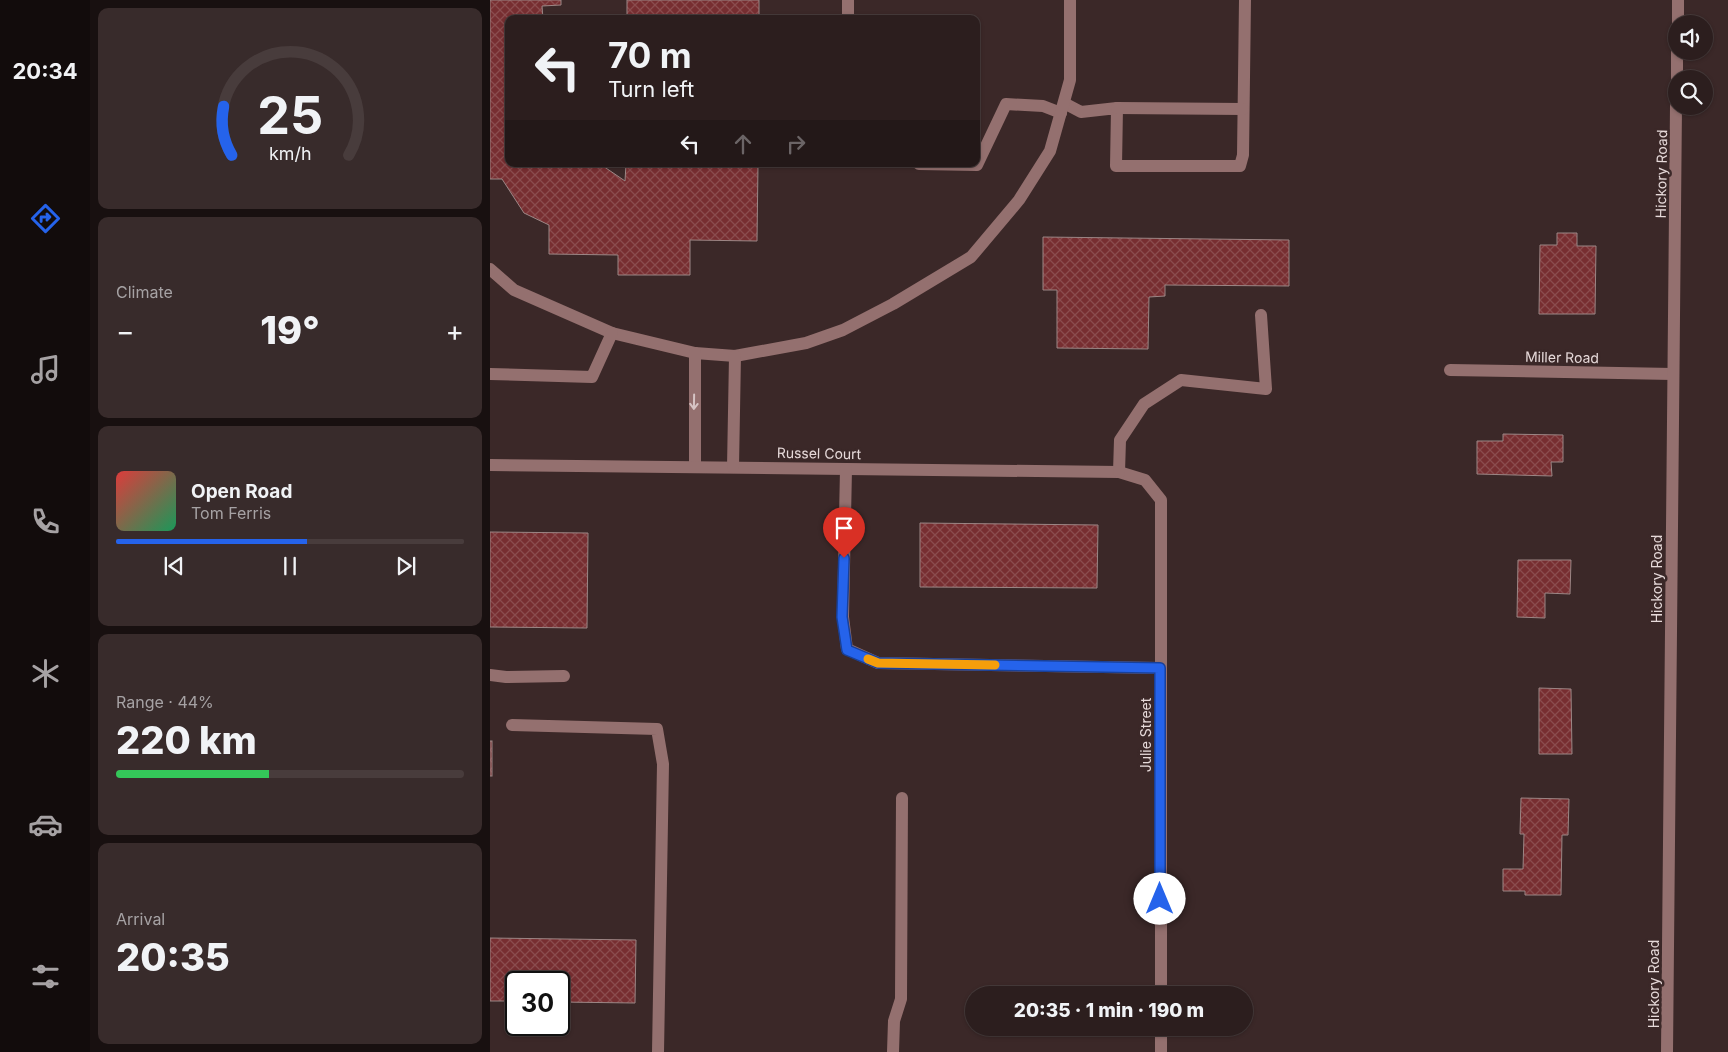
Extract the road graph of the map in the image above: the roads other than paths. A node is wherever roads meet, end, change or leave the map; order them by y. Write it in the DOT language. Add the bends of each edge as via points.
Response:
graph roads {
  1 [pos="848,0"];
  2 [pos="1070,0"];
  3 [pos="1245,0"];
  4 [pos="1678,0"];
  5 [pos="848,15"];
  6 [pos="1678,15"];
  7 [pos="1062,108"];
  8 [pos="1117,108"];
  9 [pos="1243,109"];
  10 [pos="1676,115"];
  11 [pos="980,159"];
  12 [pos="490,269"];
  13 [pos="1262,315"];
  14 [pos="612,333"];
  15 [pos="695,354"];
  16 [pos="735,356"];
  17 [pos="1450,370"];
  18 [pos="490,374"];
  19 [pos="1673,374"];
  20 [pos="490,465"];
  21 [pos="695,467"];
  22 [pos="733,467"];
  23 [pos="846,469"];
  24 [pos="1119,472"];
  25 [pos="1145,480"];
  26 [pos="1160,668"];
  27 [pos="490,675"];
  28 [pos="564,676"];
  29 [pos="512,724"];
  30 [pos="902,798"];
  31 [pos="1161,986"];
  32 [pos="1161,1036"];
  33 [pos="658,1052"];
  34 [pos="893,1052"];
  35 [pos="1161,1052"];
  36 [pos="1667,1052"];
  1 -- 5 [label="street"];
  2 -- 7 [label="street" via="1070,80"];
  3 -- 9 [label="street"];
  4 -- 6 [label="street"];
  7 -- 8 [label="street" via="1081,112"];
  7 -- 11 [label="street" via="1006,104"];
  7 -- 16 [label="street" via="1050,151 1018,200 971,257 843,330 806,343"];
  8 -- 9 [label="street"];
  8 -- 9 [label="street" via="1116,166 1240,166"];
  10 -- 19 [label="street, Hickory Road"];
  12 -- 14 [label="street" via="514,290"];
  13 -- 24 [label="street" via="1266,389 1181,380 1144,404 1120,440"];
  14 -- 15 [label="street"];
  14 -- 18 [label="street" via="592,377"];
  15 -- 16 [label="street"];
  15 -- 21 [label="street, one-way"];
  16 -- 22 [label="street"];
  17 -- 19 [label="street, Miller Road"];
  19 -- 36 [label="street, Hickory Road"];
  20 -- 21 [label="street, Russel Court"];
  21 -- 22 [label="street, Russel Court"];
  22 -- 23 [label="street, Russel Court"];
  23 -- 24 [label="street, Russel Court"];
  23 -- 26 [label="street" via="842,617 847,650 878,663"];
  24 -- 25 [label="street, Russel Court"];
  25 -- 26 [label="street, Julie Street" via="1161,500"];
  26 -- 31 [label="street, Julie Street"];
  27 -- 28 [label="street"];
  29 -- 33 [label="street" via="656,729 663,764"];
  30 -- 34 [label="street" via="901,999 894,1021"];
  32 -- 35 [label="street"];
}
